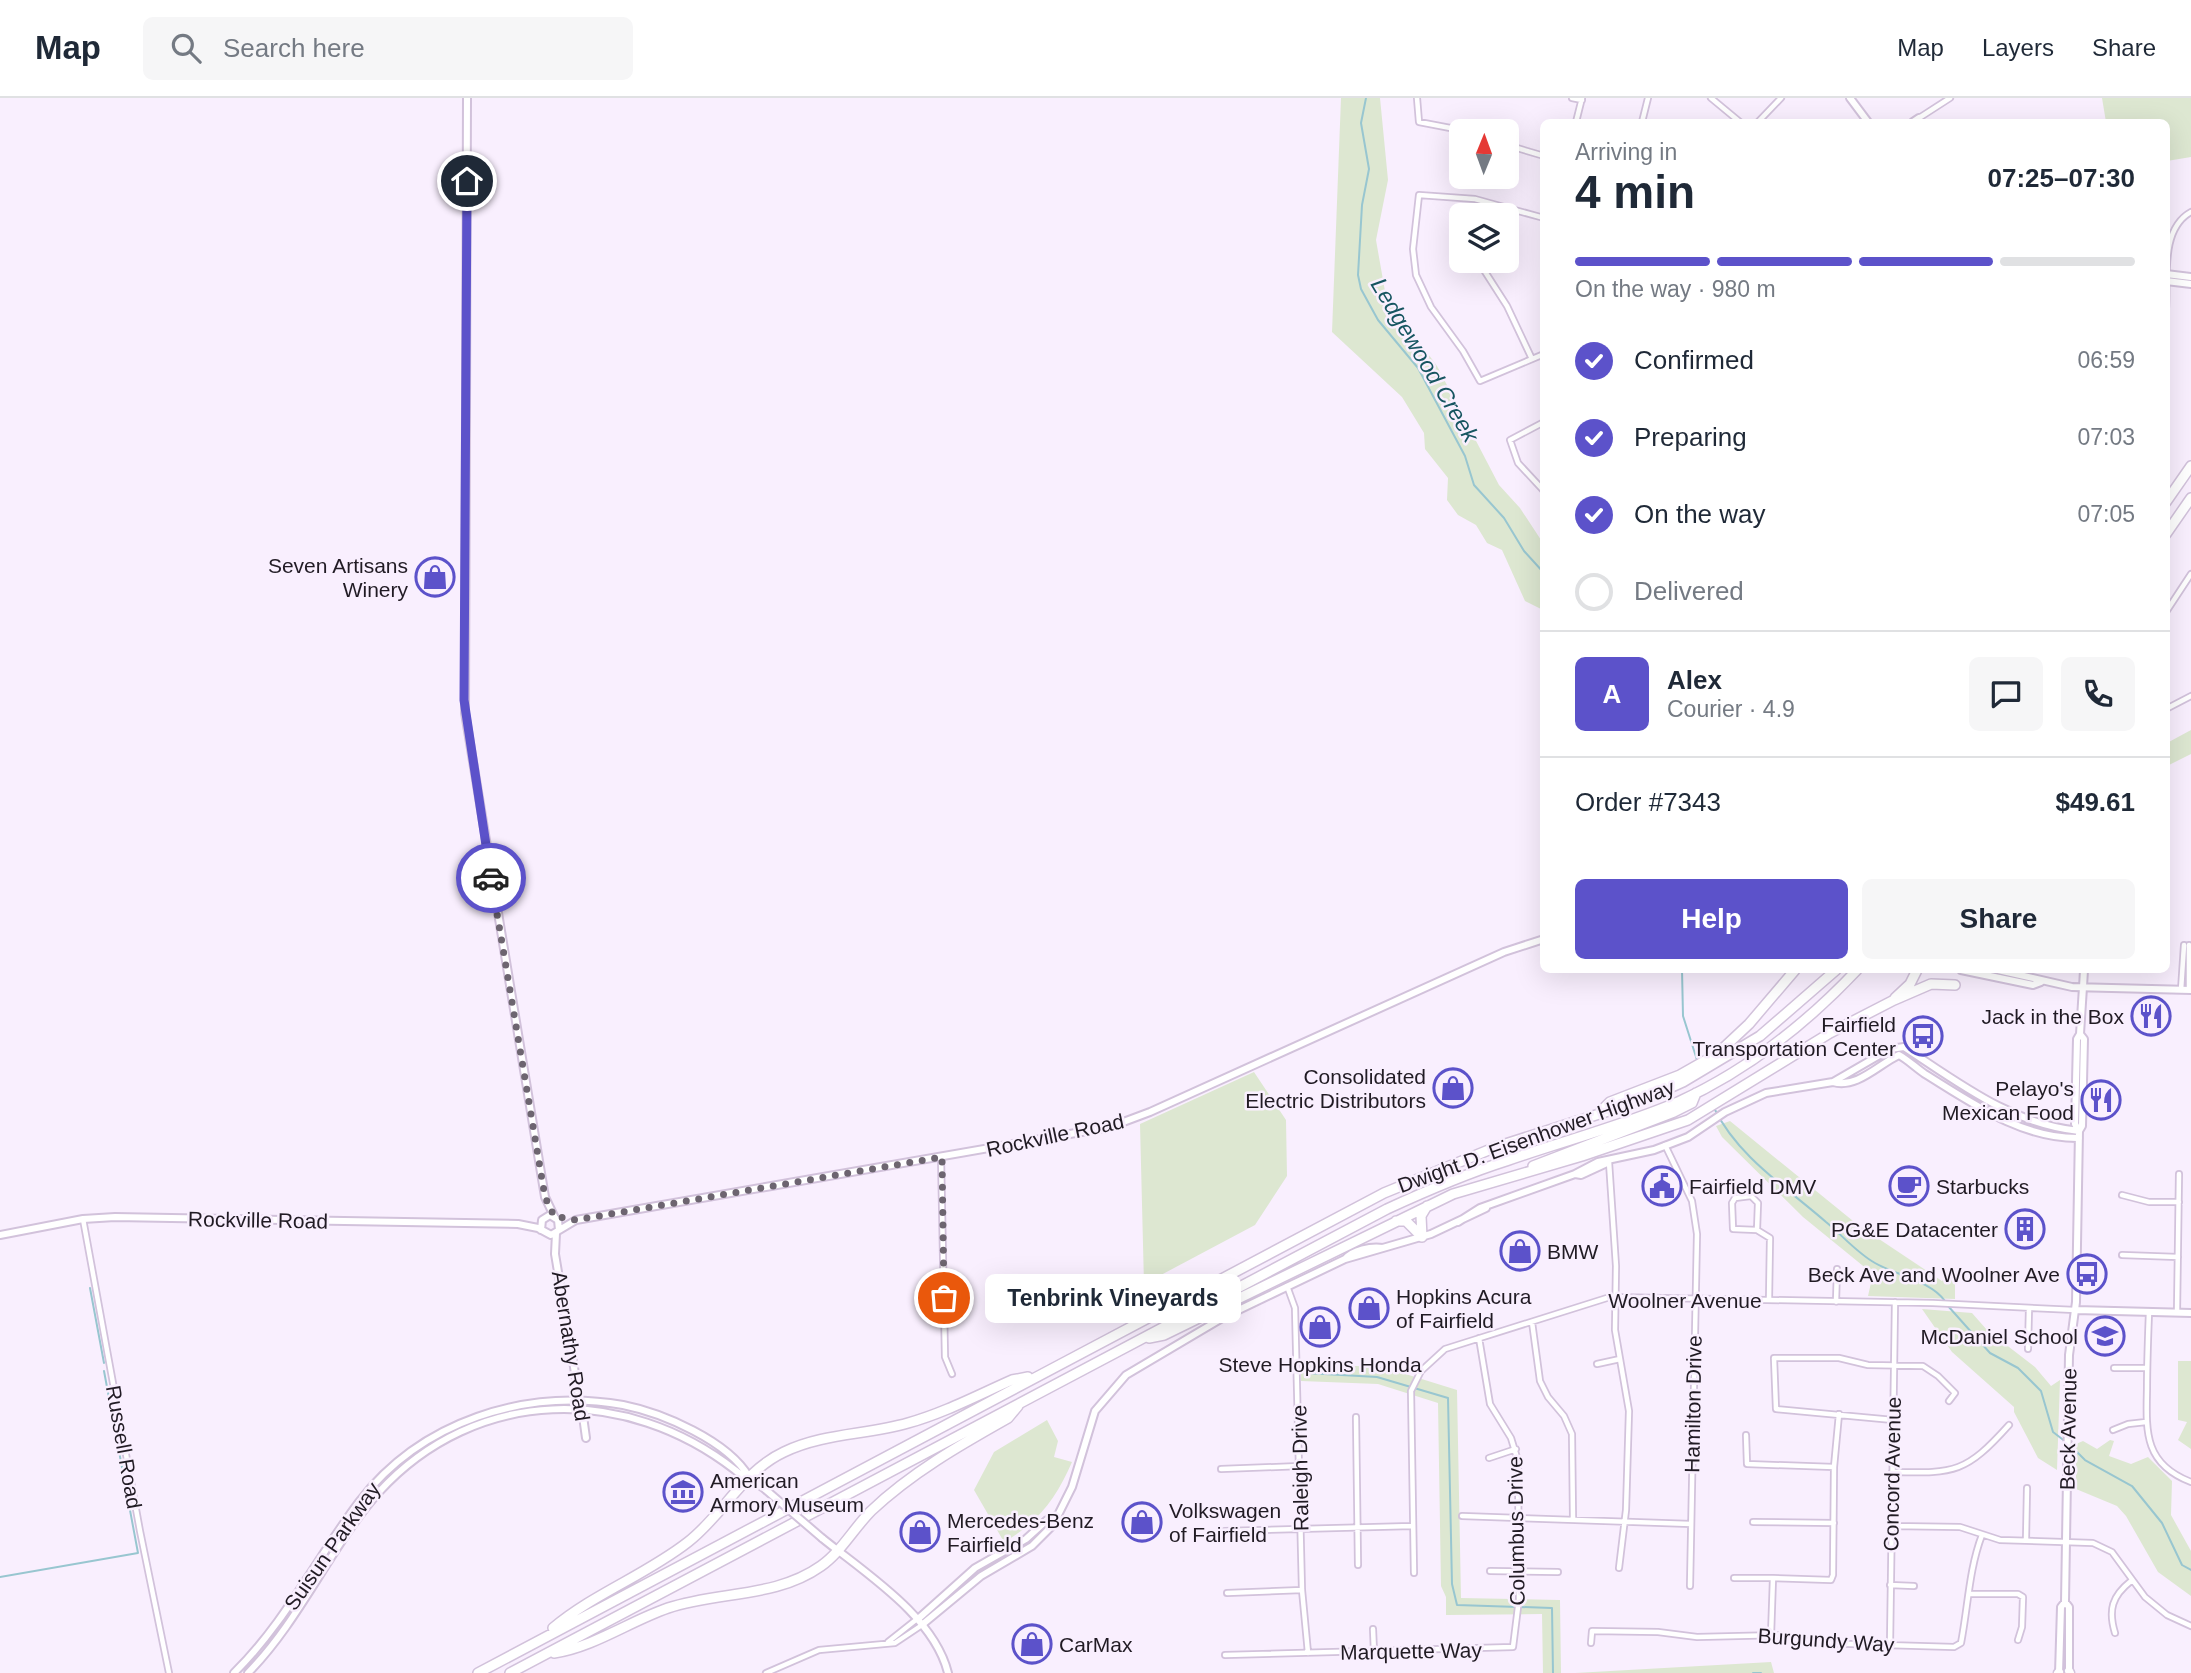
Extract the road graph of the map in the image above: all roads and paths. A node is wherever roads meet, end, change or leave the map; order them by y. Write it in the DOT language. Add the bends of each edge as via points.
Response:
graph roads {
  1 [pos="467,98"];
  2 [pos="1417,98"];
  3 [pos="1572,98"];
  4 [pos="1648,98"];
  5 [pos="1711,98"];
  6 [pos="1781,98"];
  7 [pos="1850,98"];
  8 [pos="1951,98"];
  9 [pos="1582,99"];
  10 [pos="1577,119"];
  11 [pos="1643,119"];
  12 [pos="1736,119"];
  13 [pos="1761,119"];
  14 [pos="1866,119"];
  15 [pos="1918,119"];
  16 [pos="1449,128"];
  17 [pos="1519,149"];
  18 [pos="1540,155"];
  19 [pos="2191,212"];
  20 [pos="1540,217"];
  21 [pos="2170,252"];
  22 [pos="1486,273"];
  23 [pos="2191,276"];
  24 [pos="2170,278"];
  25 [pos="2170,279"];
  26 [pos="2191,284"];
  27 [pos="1540,356"];
  28 [pos="1532,359"];
  29 [pos="1540,424"];
  30 [pos="2191,466"];
  31 [pos="1540,487"];
  32 [pos="2170,496"];
  33 [pos="2191,499"];
  34 [pos="2170,528"];
  35 [pos="2191,574"];
  36 [pos="2170,605"];
  37 [pos="2191,696"];
  38 [pos="2170,707"];
  39 [pos="1540,940"];
  40 [pos="2186,945"];
  41 [pos="2186,965"];
  42 [pos="1792,973"];
  43 [pos="1833,973"];
  44 [pos="1854,973"];
  45 [pos="1916,973"];
  46 [pos="1975,973"];
  47 [pos="2014,973"];
  48 [pos="2084,973"];
  49 [pos="2041,982"];
  50 [pos="1955,985"];
  51 [pos="2082,987"];
  52 [pos="2187,990"];
  53 [pos="1894,1000"];
  54 [pos="1706,1065"];
  55 [pos="1833,1082"];
  56 [pos="1696,1093"];
  57 [pos="2079,1135"];
  58 [pos="1665,1144"];
  59 [pos="942,1157"];
  60 [pos="1609,1162"];
  61 [pos="2179,1174"];
  62 [pos="1493,1182"];
  63 [pos="2122,1195"];
  64 [pos="545,1197"];
  65 [pos="2179,1202"];
  66 [pos="1429,1205"];
  67 [pos="556,1218"];
  68 [pos="83,1219"];
  69 [pos="542,1219"];
  70 [pos="576,1220"];
  71 [pos="1393,1221"];
  72 [pos="518,1224"];
  73 [pos="1757,1230"];
  74 [pos="557,1231"];
  75 [pos="545,1233"];
  76 [pos="0,1235"];
  77 [pos="1422,1237"];
  78 [pos="555,1254"];
  79 [pos="2122,1255"];
  80 [pos="2178,1256"];
  81 [pos="1837,1269"];
  82 [pos="1286,1285"];
  83 [pos="1615,1297"];
  84 [pos="1694,1299"];
  85 [pos="1769,1300"];
  86 [pos="1836,1301"];
  87 [pos="1895,1303"];
  88 [pos="2029,1308"];
  89 [pos="2076,1310"];
  90 [pos="2149,1312"];
  91 [pos="2177,1313"];
  92 [pos="2191,1314"];
  93 [pos="1532,1322"];
  94 [pos="1479,1338"];
  95 [pos="1140,1340"];
  96 [pos="2028,1349"];
  97 [pos="1620,1359"];
  98 [pos="1597,1364"];
  99 [pos="1894,1365"];
  100 [pos="2114,1368"];
  101 [pos="2147,1368"];
  102 [pos="952,1374"];
  103 [pos="1040,1375"];
  104 [pos="580,1400"];
  105 [pos="1949,1401"];
  106 [pos="1020,1404"];
  107 [pos="582,1409"];
  108 [pos="1839,1415"];
  109 [pos="1356,1417"];
  110 [pos="1893,1420"];
  111 [pos="2146,1422"];
  112 [pos="2009,1425"];
  113 [pos="2113,1430"];
  114 [pos="1746,1435"];
  115 [pos="586,1438"];
  116 [pos="1516,1449"];
  117 [pos="725,1457"];
  118 [pos="1489,1458"];
  119 [pos="1300,1466"];
  120 [pos="1834,1467"];
  121 [pos="1221,1469"];
  122 [pos="1892,1472"];
  123 [pos="750,1477"];
  124 [pos="2191,1482"];
  125 [pos="2027,1488"];
  126 [pos="1462,1516"];
  127 [pos="1519,1517"];
  128 [pos="1573,1518"];
  129 [pos="1625,1520"];
  130 [pos="1753,1522"];
  131 [pos="1834,1523"];
  132 [pos="1691,1524"];
  133 [pos="1412,1526"];
  134 [pos="1892,1526"];
  135 [pos="1357,1527"];
  136 [pos="1301,1528"];
  137 [pos="1225,1531"];
  138 [pos="1982,1535"];
  139 [pos="2026,1540"];
  140 [pos="2066,1541"];
  141 [pos="838,1550"];
  142 [pos="1358,1565"];
  143 [pos="1619,1568"];
  144 [pos="1490,1572"];
  145 [pos="1519,1572"];
  146 [pos="1558,1572"];
  147 [pos="1414,1573"];
  148 [pos="1734,1578"];
  149 [pos="1773,1578"];
  150 [pos="2131,1581"];
  151 [pos="1890,1585"];
  152 [pos="1690,1586"];
  153 [pos="1914,1586"];
  154 [pos="1302,1590"];
  155 [pos="1227,1593"];
  156 [pos="1971,1594"];
  157 [pos="920,1622"];
  158 [pos="2191,1626"];
  159 [pos="1373,1629"];
  160 [pos="2115,1633"];
  161 [pos="1771,1634"];
  162 [pos="539,1640"];
  163 [pos="2018,1640"];
  164 [pos="1591,1643"];
  165 [pos="1890,1645"];
  166 [pos="1513,1647"];
  167 [pos="1374,1652"];
  168 [pos="1308,1653"];
  169 [pos="546,1654"];
  170 [pos="1225,1655"];
  171 [pos="2064,1672"];
  172 [pos="169,1673"];
  173 [pos="234,1673"];
  174 [pos="248,1673"];
  175 [pos="478,1673"];
  176 [pos="510,1673"];
  177 [pos="766,1673"];
  178 [pos="948,1673"];
  1 -- 64 [label="main road" via="465,713"];
  2 -- 16 [label="street" via="1419,122"];
  3 -- 9 [label="street"];
  4 -- 11 [label="street"];
  5 -- 12 [label="street"];
  6 -- 13 [label="street"];
  7 -- 14 [label="main road"];
  8 -- 15 [label="street"];
  9 -- 10 [label="street"];
  17 -- 18 [label="street"];
  19 -- 21 [label="street" via="2172,235"];
  20 -- 28 [label="street" via="1457,196 1419,195 1413,249 1416,275 1427,299 1480,381"];
  22 -- 28 [label="street"];
  23 -- 24 [label="main road"];
  25 -- 26 [label="main road"];
  27 -- 28 [label="street"];
  29 -- 31 [label="street" via="1510,440 1518,463"];
  30 -- 32 [label="highway"];
  33 -- 34 [label="highway"];
  35 -- 36 [label="street"];
  37 -- 38 [label="street"];
  39 -- 59 [label="main road, Rockville Road" via="1504,951 1130,1120 1089,1132"];
  40 -- 41 [label="street"];
  41 -- 52 [label="street"];
  41 -- 52 [label="street"];
  42 -- 54 [label="highway"];
  43 -- 54 [label="highway, Dwight D. Eisenhower Highway" via="1760,1036"];
  44 -- 56 [label="highway, Dwight D. Eisenhower Highway" via="1783,1038"];
  45 -- 53 [label="highway"];
  46 -- 49 [label="main road" via="2033,985"];
  47 -- 49 [label="main road"];
  48 -- 51 [label="main road, Beck Avenue"];
  49 -- 51 [label="main road"];
  50 -- 53 [label="highway" via="1931,984"];
  51 -- 52 [label="main road"];
  51 -- 57 [label="main road, Beck Avenue" via="2075,1124"];
  53 -- 62 [label="highway" via="1830,1033 1704,1112"];
  54 -- 103 [label="highway, Dwight D. Eisenhower Highway" via="1598,1115 1496,1147 1384,1193"];
  55 -- 57 [label="main road" via="1853,1081 1899,1055 2017,1127 2053,1137"];
  55 -- 57 [label="main road" via="1899,1046 2021,1118"];
  55 -- 58 [label="main road" via="1774,1091 1725,1112 1688,1137"];
  56 -- 62 [label="highway" via="1692,1103 1674,1112"];
  56 -- 95 [label="highway, Dwight D. Eisenhower Highway" via="1415,1196"];
  57 -- 89 [label="main road, Beck Avenue"];
  58 -- 60 [label="main road"];
  58 -- 84 [label="street, Hamilton Drive" via="1694,1209"];
  59 -- 70 [label="main road, Rockville Road"];
  59 -- 102 [label="street" via="945,1357"];
  60 -- 77 [label="main road" via="1579,1170"];
  60 -- 83 [label="street"];
  61 -- 65 [label="street"];
  62 -- 66 [label="highway"];
  63 -- 65 [label="street" via="2149,1202"];
  64 -- 67 [label="main road"];
  64 -- 69 [label="main road"];
  65 -- 80 [label="street"];
  66 -- 71 [label="highway"];
  66 -- 77 [label="highway" via="1421,1216"];
  67 -- 69 [label="main road, Rockville Road"];
  67 -- 70 [label="main road, Rockville Road"];
  67 -- 74 [label="main road, Abernathy Road"];
  68 -- 72 [label="main road, Rockville Road"];
  68 -- 76 [label="main road, Rockville Road"];
  68 -- 172 [label="street, Russell Road"];
  69 -- 72 [label="main road, Rockville Road"];
  69 -- 75 [label="main road"];
  70 -- 74 [label="main road, Rockville Road"];
  71 -- 77 [label="highway" via="1406,1221"];
  71 -- 95 [label="highway" via="1164,1335"];
  72 -- 75 [label="main road, Rockville Road"];
  73 -- 73 [label="street" via="1756,1199 1735,1198 1732,1228"];
  73 -- 85 [label="street" via="1770,1238"];
  74 -- 75 [label="main road"];
  74 -- 78 [label="main road, Abernathy Road"];
  75 -- 78 [label="main road, Abernathy Road"];
  77 -- 82 [label="main road" via="1364,1250"];
  78 -- 104 [label="main road, Abernathy Road"];
  79 -- 80 [label="street"];
  80 -- 91 [label="street"];
  81 -- 86 [label="street"];
  82 -- 119 [label="street, Raleigh Drive" via="1296,1308"];
  82 -- 157 [label="main road" via="1152,1358 1114,1386 1089,1426 1072,1487 1053,1525 1032,1546 981,1576"];
  83 -- 84 [label="street, Woolner Avenue"];
  83 -- 93 [label="street, Woolner Avenue"];
  83 -- 97 [label="street"];
  84 -- 85 [label="street, Woolner Avenue"];
  84 -- 132 [label="street, Hamilton Drive"];
  85 -- 86 [label="street, Woolner Avenue"];
  86 -- 87 [label="street, Woolner Avenue"];
  87 -- 88 [label="street, Woolner Avenue"];
  87 -- 99 [label="street, Concord Avenue"];
  88 -- 89 [label="street, Woolner Avenue"];
  88 -- 96 [label="street"];
  89 -- 90 [label="main road, Woolner Avenue"];
  89 -- 140 [label="main road, Beck Avenue" via="2069,1354"];
  90 -- 91 [label="main road, Woolner Avenue"];
  90 -- 101 [label="street"];
  91 -- 92 [label="main road, Woolner Avenue"];
  93 -- 94 [label="street, Woolner Avenue"];
  93 -- 128 [label="street" via="1540,1381 1572,1434"];
  94 -- 116 [label="street, Columbus Drive" via="1490,1404"];
  94 -- 133 [label="street, Woolner Avenue" via="1445,1349 1417,1377 1410,1395"];
  95 -- 106 [label="highway, Dwight D. Eisenhower Highway"];
  97 -- 98 [label="street"];
  97 -- 129 [label="street" via="1629,1411"];
  99 -- 105 [label="street" via="1931,1370 1955,1394"];
  99 -- 108 [label="street" via="1839,1358 1774,1358 1776,1409"];
  99 -- 110 [label="street, Concord Avenue"];
  100 -- 101 [label="street"];
  101 -- 111 [label="street"];
  103 -- 123 [label="highway" via="1012,1380 909,1423 801,1445 774,1457"];
  103 -- 162 [label="highway, Dwight D. Eisenhower Highway"];
  104 -- 107 [label="main road, Abernathy Road"];
  104 -- 117 [label="main road, Suisun Parkway" via="653,1412 702,1436"];
  104 -- 173 [label="main road, Suisun Parkway" via="528,1403 489,1412 444,1431 404,1457 361,1500 282,1617"];
  106 -- 141 [label="highway" via="1008,1418 902,1485"];
  106 -- 169 [label="highway, Dwight D. Eisenhower Highway"];
  107 -- 115 [label="main road, Abernathy Road"];
  107 -- 117 [label="main road, Suisun Parkway" via="668,1429"];
  107 -- 174 [label="main road, Suisun Parkway" via="544,1409 491,1420 448,1439 409,1465 368,1505 290,1622"];
  108 -- 110 [label="street"];
  108 -- 120 [label="street"];
  109 -- 135 [label="street"];
  110 -- 122 [label="street, Concord Avenue"];
  111 -- 113 [label="street"];
  111 -- 124 [label="street" via="2147,1438 2159,1462"];
  112 -- 122 [label="street" via="1954,1471"];
  114 -- 120 [label="street" via="1747,1464"];
  116 -- 118 [label="street"];
  116 -- 127 [label="street, Columbus Drive"];
  117 -- 123 [label="main road, Suisun Parkway" via="731,1467"];
  117 -- 123 [label="main road, Suisun Parkway" via="736,1460"];
  119 -- 121 [label="street"];
  119 -- 136 [label="street, Raleigh Drive"];
  120 -- 131 [label="street"];
  122 -- 134 [label="street, Concord Avenue"];
  123 -- 141 [label="main road, Suisun Parkway, bridge"];
  123 -- 162 [label="highway" via="717,1517 689,1541 567,1616"];
  125 -- 139 [label="street"];
  126 -- 127 [label="street"];
  127 -- 128 [label="street"];
  127 -- 145 [label="street, Columbus Drive"];
  128 -- 129 [label="street"];
  129 -- 132 [label="street"];
  129 -- 143 [label="street"];
  130 -- 131 [label="street"];
  131 -- 149 [label="street" via="1830,1580"];
  132 -- 152 [label="street, Hamilton Drive"];
  133 -- 135 [label="street"];
  133 -- 147 [label="street, Woolner Avenue"];
  134 -- 138 [label="street" via="1960,1527"];
  134 -- 151 [label="street, Concord Avenue"];
  135 -- 136 [label="street"];
  135 -- 142 [label="street"];
  136 -- 137 [label="street"];
  136 -- 154 [label="street, Raleigh Drive"];
  138 -- 139 [label="street"];
  138 -- 156 [label="street, Burgundy Way" via="1972,1562"];
  139 -- 140 [label="street"];
  140 -- 150 [label="street" via="2107,1548"];
  140 -- 171 [label="main road, Beck Avenue"];
  141 -- 157 [label="main road, Suisun Parkway"];
  141 -- 169 [label="highway" via="820,1567 785,1584 685,1603 577,1647"];
  144 -- 145 [label="street"];
  145 -- 146 [label="street"];
  145 -- 166 [label="street, Columbus Drive"];
  148 -- 149 [label="street"];
  149 -- 161 [label="street"];
  150 -- 158 [label="street" via="2167,1615"];
  150 -- 160 [label="street" via="2112,1602"];
  151 -- 153 [label="street"];
  151 -- 165 [label="street, Concord Avenue"];
  154 -- 155 [label="street"];
  154 -- 168 [label="street, Raleigh Drive"];
  156 -- 163 [label="street" via="2023,1597"];
  156 -- 165 [label="street, Burgundy Way" via="1959,1645"];
  157 -- 177 [label="street" via="895,1643 819,1650"];
  157 -- 178 [label="main road, Suisun Parkway" via="938,1645"];
  159 -- 167 [label="street"];
  161 -- 164 [label="street, Burgundy Way" via="1697,1637 1591,1631"];
  161 -- 165 [label="street, Burgundy Way" via="1816,1643"];
  162 -- 175 [label="highway, Dwight D. Eisenhower Highway"];
  166 -- 167 [label="street, Marquette Way"];
  167 -- 168 [label="street, Marquette Way"];
  168 -- 170 [label="street, Marquette Way"];
  169 -- 176 [label="highway, Dwight D. Eisenhower Highway"];
}
